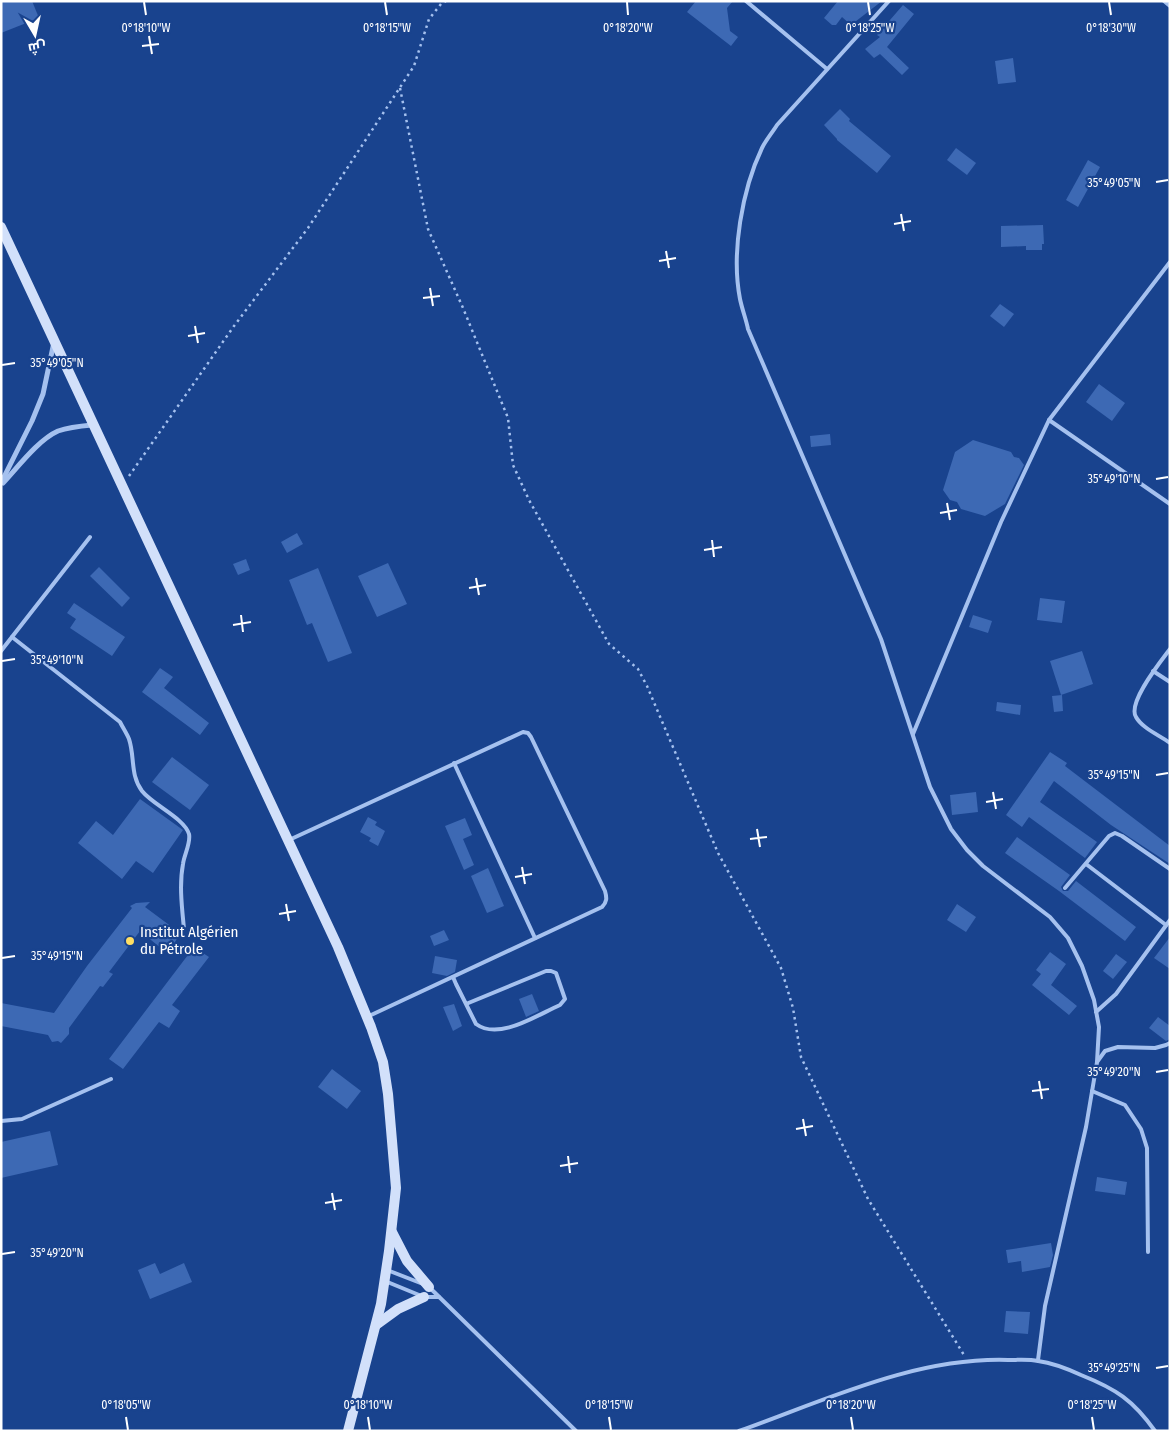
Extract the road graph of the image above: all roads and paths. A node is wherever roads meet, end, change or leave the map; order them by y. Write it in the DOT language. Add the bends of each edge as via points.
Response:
graph roads {
  1 [pos="446,1"];
  2 [pos="746,1"];
  3 [pos="889,1"];
  4 [pos="1164,1"];
  5 [pos="1170,6"];
  6 [pos="827,69"];
  7 [pos="400,88"];
  8 [pos="1,227"];
  9 [pos="1170,262"];
  10 [pos="54,339"];
  11 [pos="1049,420"];
  12 [pos="95,425"];
  13 [pos="1,484"];
  14 [pos="123,485"];
  15 [pos="1170,504"];
  16 [pos="90,537"];
  17 [pos="12,637"];
  18 [pos="1170,649"];
  19 [pos="1,651"];
  20 [pos="1153,671"];
  21 [pos="1170,682"];
  22 [pos="913,734"];
  23 [pos="1170,743"];
  24 [pos="454,763"];
  25 [pos="288,840"];
  26 [pos="1086,864"];
  27 [pos="1170,869"];
  28 [pos="1065,888"];
  29 [pos="1170,920"];
  30 [pos="1166,925"];
  31 [pos="184,929"];
  32 [pos="535,938"];
  33 [pos="453,977"];
  34 [pos="466,1004"];
  35 [pos="1096,1012"];
  36 [pos="367,1017"];
  37 [pos="1170,1043"];
  38 [pos="1097,1062"];
  39 [pos="111,1079"];
  40 [pos="1092,1091"];
  41 [pos="1,1121"];
  42 [pos="392,1231"];
  43 [pos="1148,1252"];
  44 [pos="386,1270"];
  45 [pos="385,1281"];
  46 [pos="429,1287"];
  47 [pos="439,1297"];
  48 [pos="424,1298"];
  49 [pos="376,1325"];
  50 [pos="1038,1360"];
  51 [pos="968,1361"];
  52 [pos="348,1431"];
  53 [pos="576,1431"];
  54 [pos="740,1431"];
  55 [pos="1155,1431"];
  1 -- 7 [label="path" via="429,19 414,66"];
  2 -- 6 [label="lane"];
  3 -- 6 [label="lane"];
  4 -- 5 [label="lane"];
  6 -- 22 [label="lane" via="777,125 754,169 738,240 740,298 748,329 881,639"];
  7 -- 14 [label="path" via="308,228 234,326"];
  7 -- 51 [label="path" via="428,229 508,418 514,465 529,500 609,644 638,669 647,686 718,853 781,968 793,1008 801,1058 868,1199"];
  8 -- 10 [label="main road"];
  9 -- 11 [label="lane"];
  10 -- 12 [label="main road"];
  10 -- 13 [label="street" via="43,394"];
  11 -- 15 [label="lane"];
  11 -- 22 [label="lane" via="1001,522"];
  12 -- 13 [label="street" via="58,432 43,441"];
  12 -- 14 [label="main road"];
  14 -- 25 [label="main road"];
  16 -- 17 [label="lane"];
  17 -- 19 [label="lane"];
  17 -- 31 [label="lane" via="120,722 130,740 134,775 141,790 183,825 188,833 182,865"];
  18 -- 20 [label="lane"];
  20 -- 21 [label="lane"];
  20 -- 23 [label="lane" via="1134,706 1134,715"];
  22 -- 35 [label="lane" via="930,787 950,829 983,866 1050,917 1068,938 1082,966"];
  24 -- 25 [label="lane"];
  24 -- 32 [label="lane"];
  24 -- 32 [label="lane" via="517,733 528,733 605,891 606,903 602,907"];
  25 -- 36 [label="main road"];
  26 -- 27 [label="lane" via="1109,836 1115,834"];
  26 -- 28 [label="lane"];
  26 -- 30 [label="lane"];
  29 -- 30 [label="lane"];
  30 -- 35 [label="lane" via="1116,994"];
  32 -- 33 [label="lane"];
  33 -- 34 [label="lane"];
  33 -- 36 [label="lane"];
  34 -- 34 [label="lane" via="546,971 556,973 565,999 560,1005 500,1031 490,1031 476,1024"];
  35 -- 38 [label="lane" via="1099,1027"];
  36 -- 42 [label="main road" via="383,1062 388,1094 396,1188"];
  37 -- 38 [label="lane" via="1155,1048 1118,1047 1105,1052"];
  38 -- 40 [label="lane"];
  39 -- 41 [label="lane" via="22,1119"];
  40 -- 43 [label="lane" via="1125,1105 1141,1129 1147,1148"];
  40 -- 50 [label="lane" via="1045,1306"];
  42 -- 44 [label="main road"];
  42 -- 46 [label="main road" via="407,1261"];
  44 -- 45 [label="main road"];
  44 -- 46 [label="lane"];
  45 -- 48 [label="lane"];
  45 -- 49 [label="main road"];
  46 -- 47 [label="lane"];
  47 -- 48 [label="lane"];
  47 -- 53 [label="lane"];
  48 -- 49 [label="main road" via="398,1309"];
  49 -- 52 [label="main road"];
  50 -- 51 [label="lane"];
  50 -- 55 [label="lane" via="1066,1368 1123,1396 1141,1411"];
  51 -- 54 [label="lane" via="913,1370"];
}
